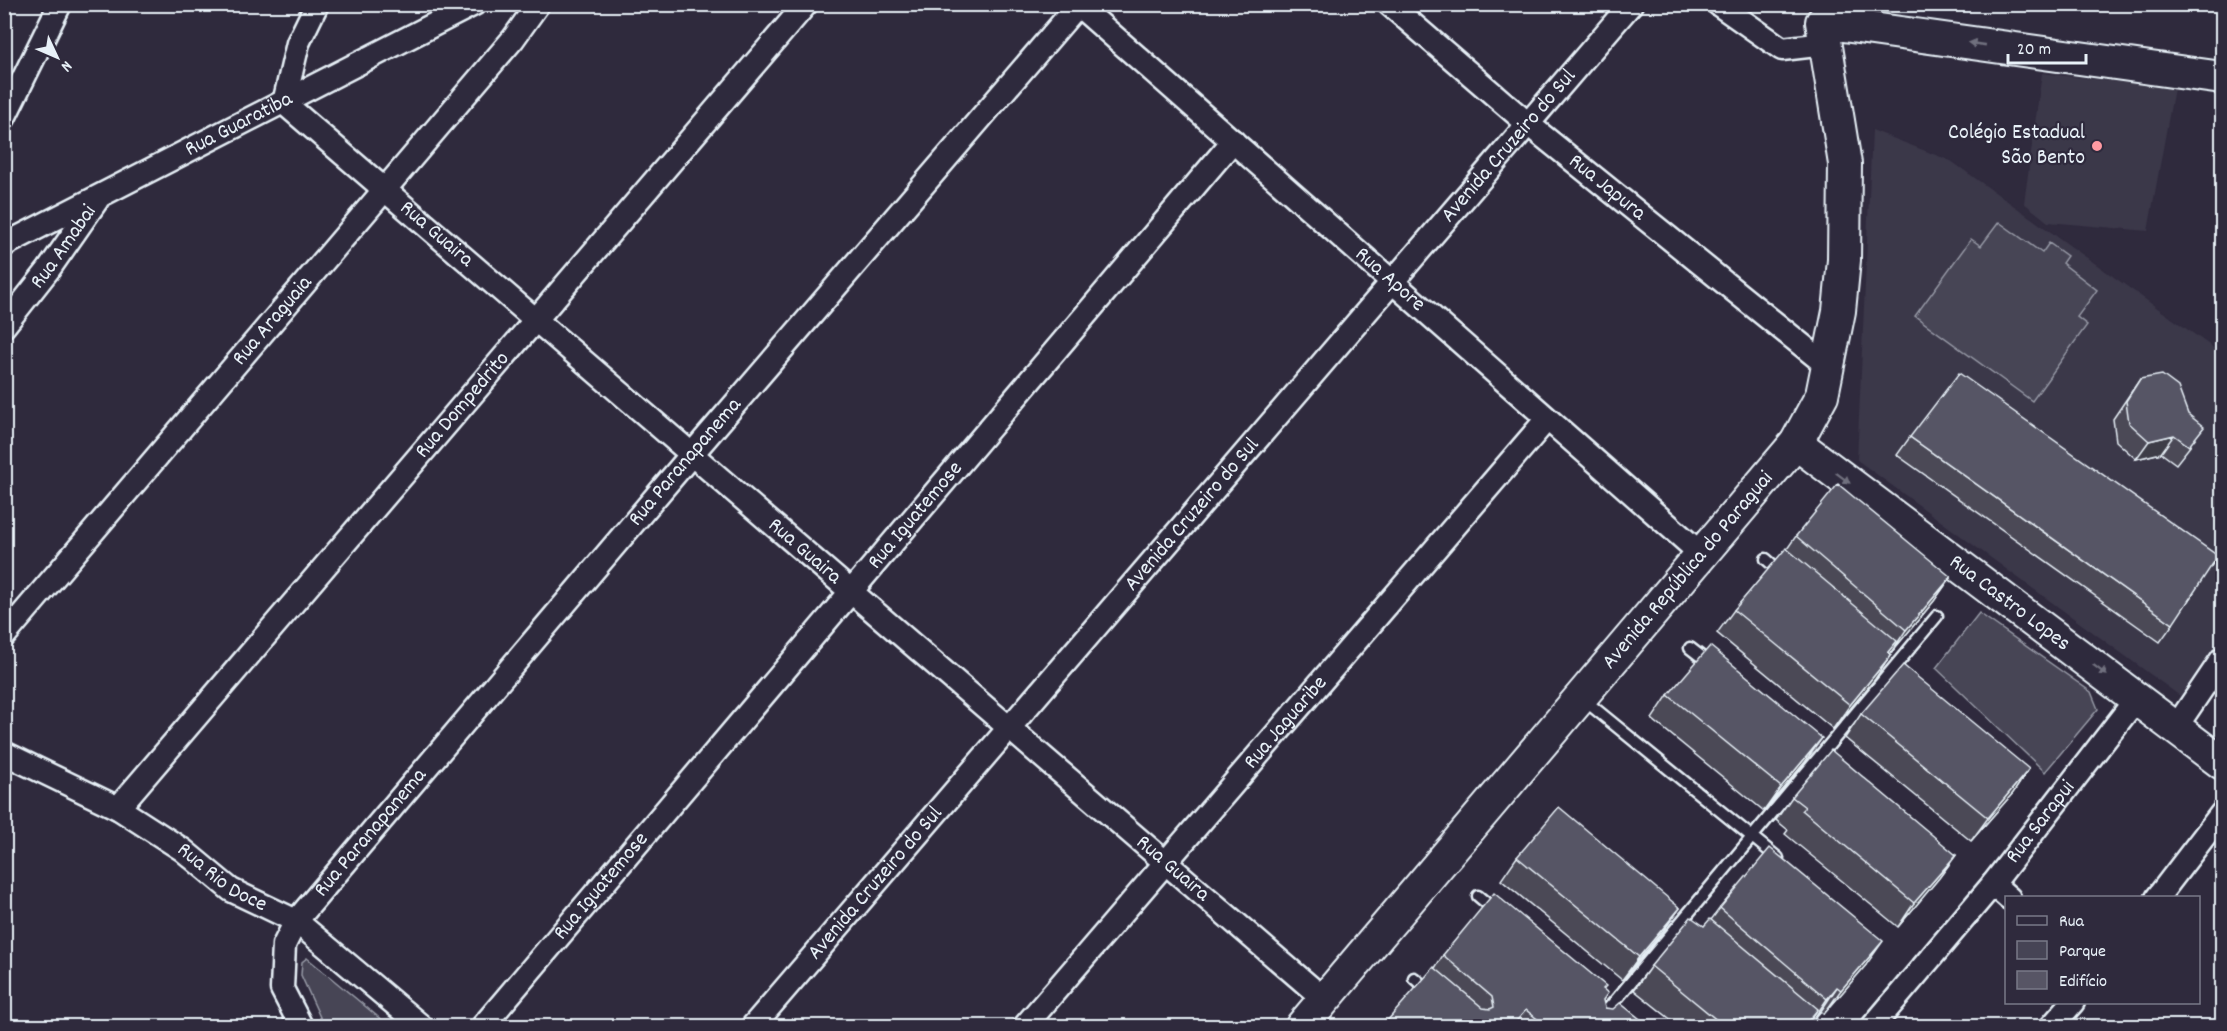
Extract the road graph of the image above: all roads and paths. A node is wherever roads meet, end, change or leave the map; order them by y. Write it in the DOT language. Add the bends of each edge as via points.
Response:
graph roads {
  1 [pos="60,4"];
  2 [pos="317,4"];
  3 [pos="474,4"];
  4 [pos="538,4"];
  5 [pos="806,4"];
  6 [pos="1389,4"];
  7 [pos="1631,4"];
  8 [pos="1718,4"];
  9 [pos="1078,5"];
  10 [pos="1824,33"];
  11 [pos="2223,78"];
  12 [pos="284,103"];
  13 [pos="4,118"];
  14 [pos="1528,124"];
  15 [pos="1233,141"];
  16 [pos="384,190"];
  17 [pos="100,196"];
  18 [pos="4,244"];
  19 [pos="1392,282"];
  20 [pos="536,321"];
  21 [pos="4,326"];
  22 [pos="1829,367"];
  23 [pos="1547,419"];
  24 [pos="1796,443"];
  25 [pos="692,454"];
  26 [pos="1701,554"];
  27 [pos="1766,559"];
  28 [pos="1794,582"];
  29 [pos="852,593"];
  30 [pos="1937,616"];
  31 [pos="4,636"];
  32 [pos="1690,648"];
  33 [pos="1885,659"];
  34 [pos="2223,659"];
  35 [pos="1899,671"];
  36 [pos="1726,676"];
  37 [pos="1581,697"];
  38 [pos="2137,698"];
  39 [pos="2176,727"];
  40 [pos="1009,728"];
  41 [pos="4,753"];
  42 [pos="2223,763"];
  43 [pos="118,808"];
  44 [pos="2223,813"];
  45 [pos="1752,837"];
  46 [pos="1165,863"];
  47 [pos="1787,866"];
  48 [pos="2001,891"];
  49 [pos="1478,896"];
  50 [pos="2158,896"];
  51 [pos="1504,918"];
  52 [pos="296,921"];
  53 [pos="1414,978"];
  54 [pos="1438,999"];
  55 [pos="1325,1000"];
  56 [pos="2071,1004"];
  57 [pos="301,1026"];
  58 [pos="421,1026"];
  59 [pos="483,1026"];
  60 [pos="753,1026"];
  61 [pos="1025,1026"];
  62 [pos="1302,1026"];
  63 [pos="1594,1026"];
  64 [pos="1873,1026"];
  65 [pos="2052,1026"];
  1 -- 13 [label="street"];
  2 -- 12 [label="street" via="298,43"];
  3 -- 12 [label="street, Rua Guaratiba"];
  4 -- 16 [label="street, Rua Araguaia" via="513,39"];
  5 -- 20 [label="street, Rua Dompedrito"];
  6 -- 14 [label="street, Rua Japura"];
  7 -- 14 [label="street, Avenida Cruzeiro do Sul"];
  8 -- 10 [label="street" via="1782,49"];
  9 -- 15 [label="street, Rua Apore"];
  9 -- 25 [label="street, Rua Paranapanema"];
  11 -- 10 [label="main road, one-way"];
  10 -- 22 [label="main road, Avenida República do Paraguai" via="1845,164 1844,260"];
  12 -- 16 [label="street, Rua Guaira"];
  12 -- 17 [label="street, Rua Guaratiba"];
  14 -- 19 [label="street, Avenida Cruzeiro do Sul"];
  14 -- 22 [label="street, Rua Japura"];
  15 -- 19 [label="street, Rua Apore"];
  15 -- 29 [label="street, Rua Iguatemose"];
  16 -- 20 [label="street, Rua Guaira"];
  16 -- 31 [label="street, Rua Araguaia"];
  17 -- 18 [label="street, Rua Guaratiba"];
  17 -- 21 [label="street, Rua Amabai"];
  19 -- 23 [label="street, Rua Apore"];
  19 -- 40 [label="street, Avenida Cruzeiro do Sul"];
  20 -- 25 [label="street, Rua Guaira"];
  20 -- 43 [label="street, Rua Dompedrito"];
  22 -- 24 [label="main road, Avenida República do Paraguai" via="1822,395"];
  23 -- 26 [label="street, Rua Apore"];
  23 -- 46 [label="street, Rua Jaguaribe"];
  24 -- 26 [label="main road, Avenida República do Paraguai"];
  24 -- 38 [label="main road, Rua Castro Lopes, one-way"];
  25 -- 29 [label="street, Rua Guaira"];
  25 -- 52 [label="street, Rua Paranapanema"];
  26 -- 37 [label="main road, Avenida República do Paraguai"];
  27 -- 28 [label="lane"];
  29 -- 40 [label="street, Rua Guaira"];
  29 -- 59 [label="street, Rua Iguatemose"];
  30 -- 35 [label="lane"];
  32 -- 36 [label="lane"];
  33 -- 35 [label="lane"];
  34 -- 39 [label="street"];
  35 -- 45 [label="lane" via="1822,753"];
  37 -- 45 [label="lane"];
  37 -- 55 [label="main road, Avenida República do Paraguai"];
  38 -- 39 [label="main road, Rua Castro Lopes"];
  38 -- 48 [label="street, Rua Sarapui"];
  39 -- 42 [label="main road, Rua Castro Lopes"];
  40 -- 46 [label="street, Rua Guaira"];
  40 -- 60 [label="street, Avenida Cruzeiro do Sul"];
  41 -- 43 [label="street, Rua Rio Doce"];
  43 -- 52 [label="street, Rua Rio Doce" via="183,850 231,890"];
  44 -- 50 [label="street"];
  45 -- 47 [label="lane"];
  45 -- 63 [label="lane"];
  46 -- 55 [label="street, Rua Guaira"];
  46 -- 61 [label="street, Rua Jaguaribe"];
  48 -- 64 [label="street, Rua Sarapui"];
  49 -- 51 [label="lane"];
  52 -- 57 [label="street, Rua Paranapanema" via="284,945 282,989"];
  52 -- 58 [label="street, Rua Rio Doce"];
  53 -- 54 [label="lane"];
  55 -- 62 [label="main road, Avenida República do Paraguai"];
  56 -- 65 [label="street"];
}
